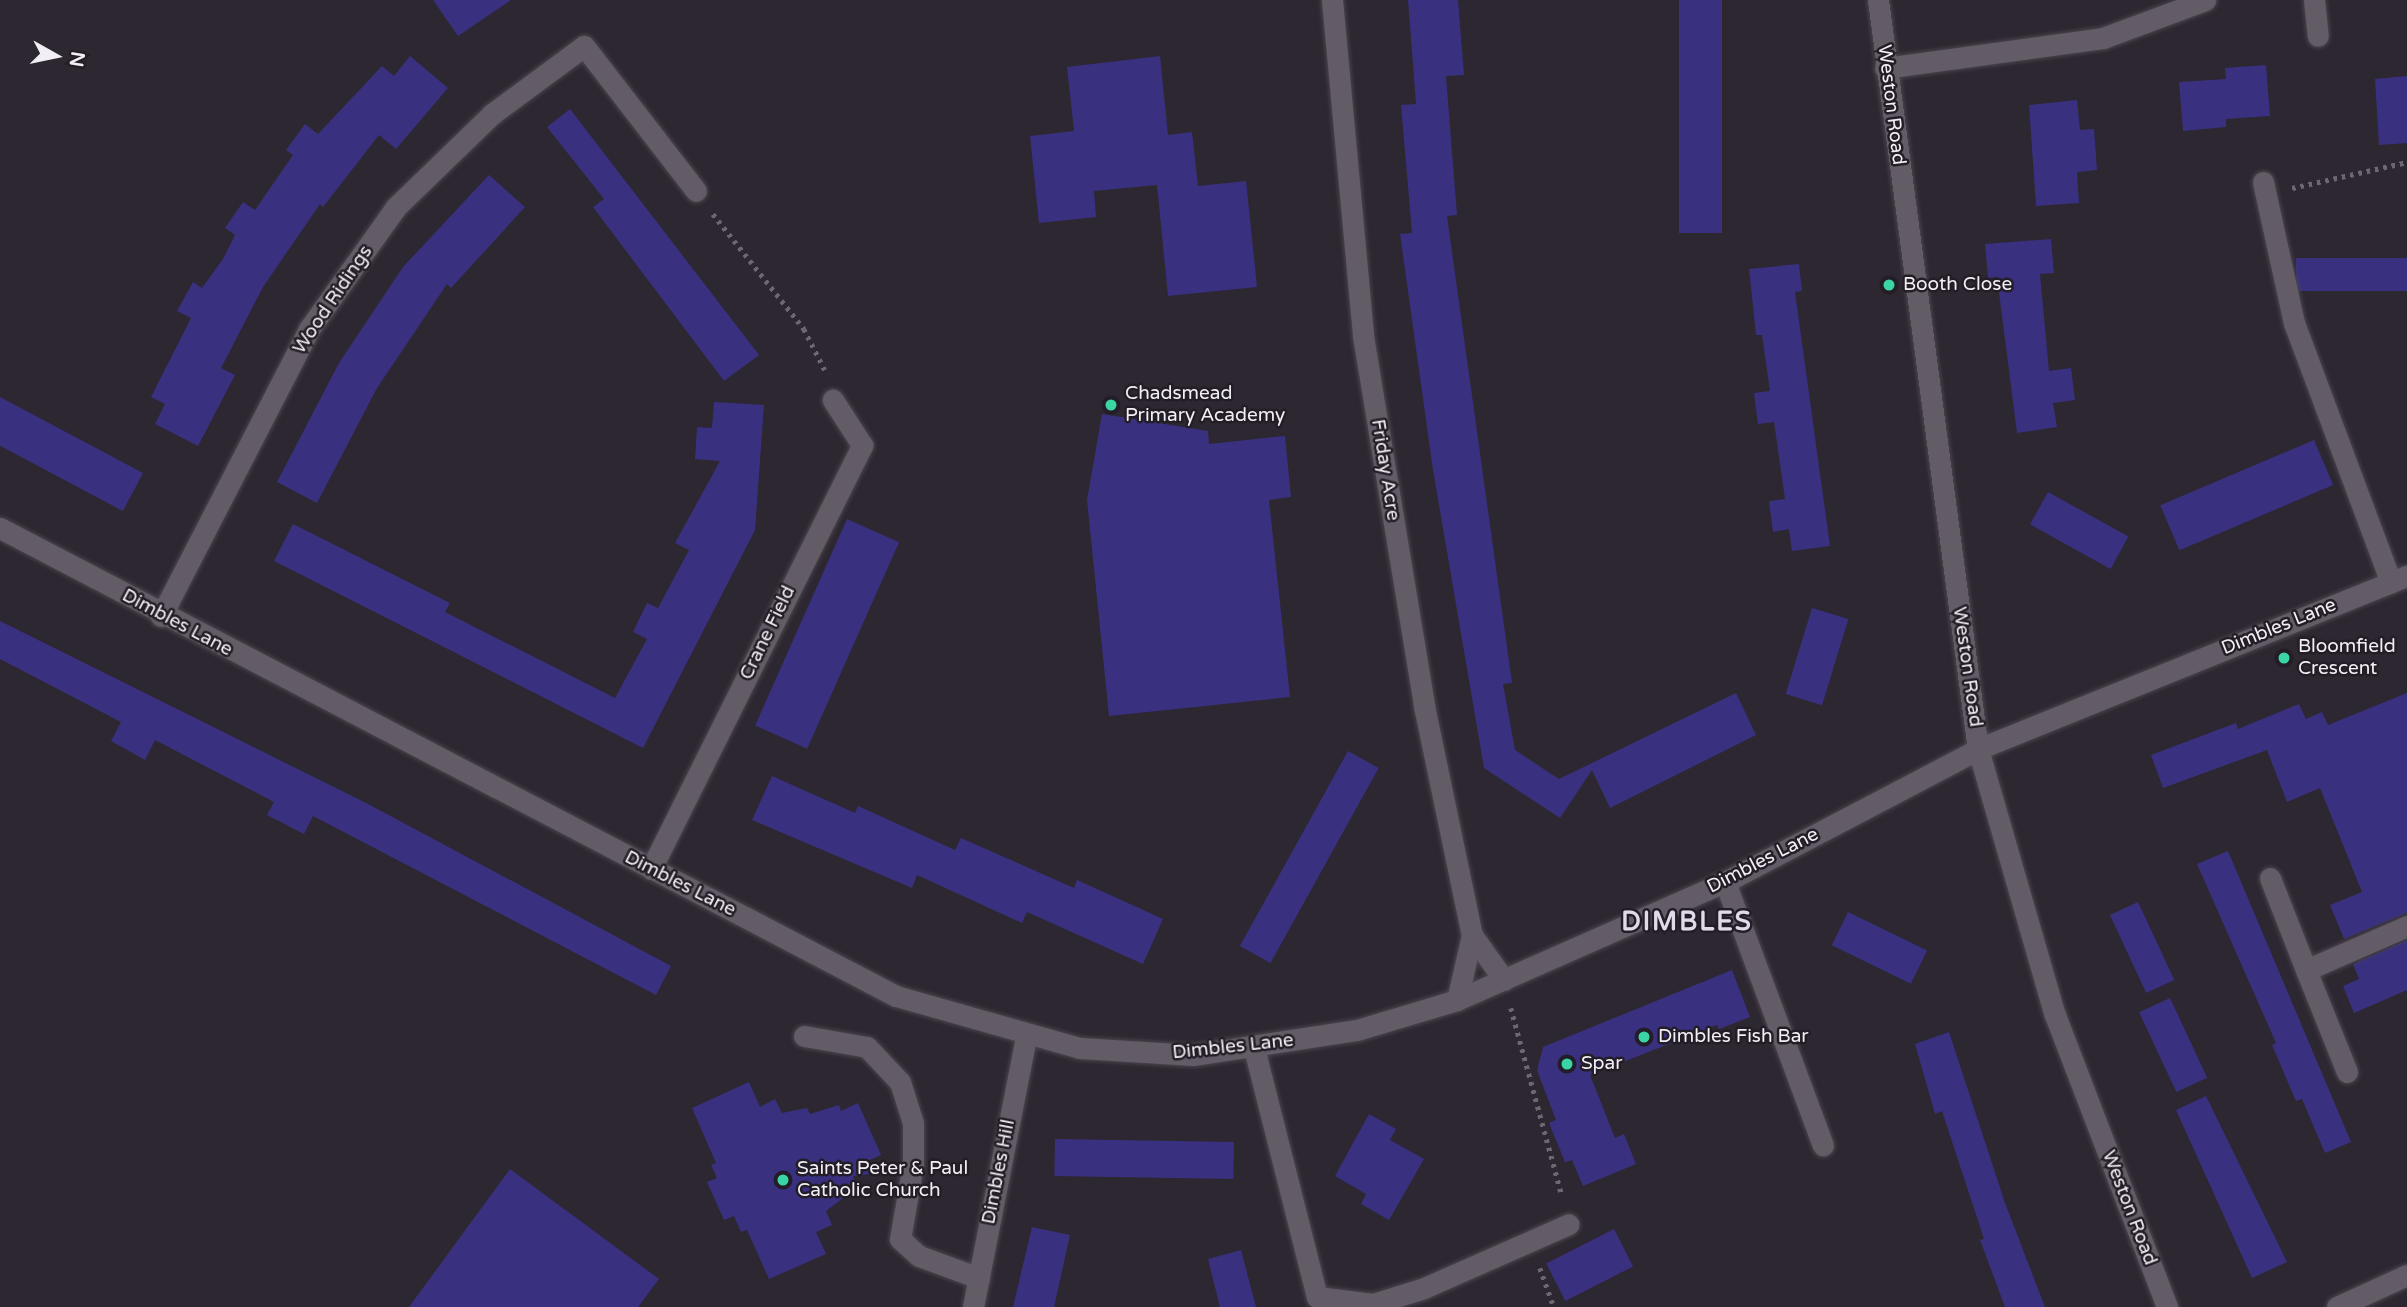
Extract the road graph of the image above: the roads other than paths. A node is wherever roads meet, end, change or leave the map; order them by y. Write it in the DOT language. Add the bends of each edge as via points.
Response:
graph roads {
  1 [pos="1332,0"];
  2 [pos="1878,0"];
  3 [pos="2205,0"];
  4 [pos="2314,0"];
  5 [pos="2318,37"];
  6 [pos="1885,68"];
  7 [pos="2264,188"];
  8 [pos="696,191"];
  9 [pos="834,400"];
  10 [pos="0,528"];
  11 [pos="2399,579"];
  12 [pos="161,616"];
  13 [pos="1978,749"];
  14 [pos="651,869"];
  15 [pos="2270,878"];
  16 [pos="1725,882"];
  17 [pos="2407,926"];
  18 [pos="1472,935"];
  19 [pos="2306,970"];
  20 [pos="1504,979"];
  21 [pos="1457,1000"];
  22 [pos="804,1036"];
  23 [pos="1026,1036"];
  24 [pos="1254,1048"];
  25 [pos="2347,1072"];
  26 [pos="1823,1145"];
  27 [pos="1569,1224"];
  28 [pos="2407,1275"];
  29 [pos="979,1278"];
  30 [pos="974,1307"];
  31 [pos="2167,1307"];
  32 [pos="2337,1307"];
  1 -- 18 [label="street, Friday Acre" via="1363,335 1424,706"];
  2 -- 6 [label="street, Weston Road"];
  3 -- 6 [label="street" via="2103,38"];
  4 -- 5 [label="street"];
  6 -- 13 [label="street, Weston Road"];
  7 -- 11 [label="street" via="2294,323"];
  8 -- 12 [label="street, Wood Ridings" via="584,46 492,114 396,207 309,329"];
  9 -- 14 [label="street, Crane Field" via="862,445"];
  10 -- 12 [label="street, Dimbles Lane"];
  11 -- 13 [label="street, Dimbles Lane"];
  12 -- 14 [label="street, Dimbles Lane"];
  13 -- 16 [label="street, Dimbles Lane"];
  13 -- 31 [label="street, Weston Road" via="2055,1014"];
  14 -- 23 [label="street, Dimbles Lane" via="896,996"];
  15 -- 19 [label="street"];
  16 -- 20 [label="street, Dimbles Lane"];
  16 -- 26 [label="street"];
  17 -- 19 [label="street"];
  18 -- 20 [label="street, Friday Acre"];
  18 -- 21 [label="street, Friday Acre"];
  19 -- 25 [label="street"];
  20 -- 21 [label="street, Dimbles Lane"];
  21 -- 24 [label="street, Dimbles Lane" via="1357,1030"];
  22 -- 29 [label="street" via="867,1048 900,1082 913,1123 913,1164 900,1239 919,1256"];
  23 -- 24 [label="street, Dimbles Lane" via="1136,1054 1193,1055"];
  23 -- 29 [label="street, Dimbles Hill"];
  24 -- 27 [label="street" via="1317,1297 1373,1304 1424,1288"];
  28 -- 32 [label="street"];
  29 -- 30 [label="street, Dimbles Hill"];
}
